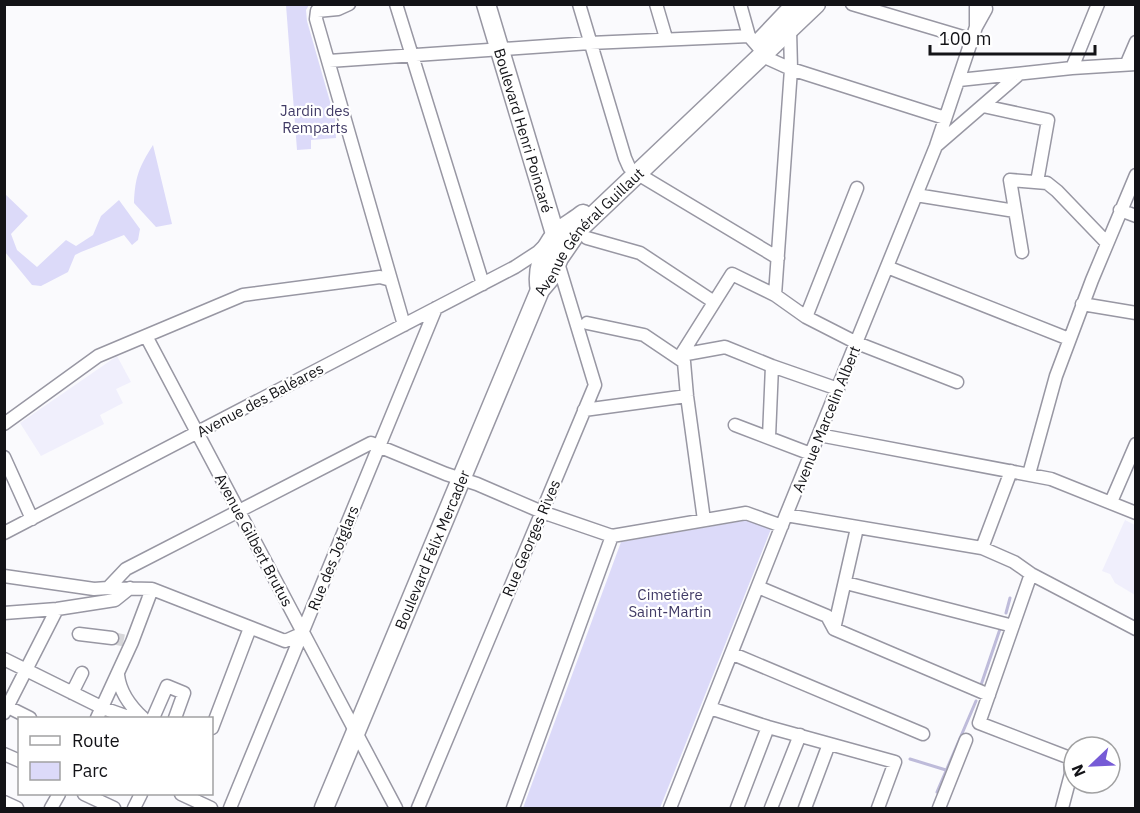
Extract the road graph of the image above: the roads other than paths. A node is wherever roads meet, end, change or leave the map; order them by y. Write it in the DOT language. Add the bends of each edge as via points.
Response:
graph roads {
  1 [pos="349,4"];
  2 [pos="396,4"];
  3 [pos="486,4"];
  4 [pos="579,4"];
  5 [pos="656,4"];
  6 [pos="740,4"];
  7 [pos="796,4"];
  8 [pos="816,4"];
  9 [pos="852,4"];
  10 [pos="976,4"];
  11 [pos="985,4"];
  12 [pos="1098,4"];
  13 [pos="790,30"];
  14 [pos="975,34"];
  15 [pos="666,38"];
  16 [pos="1136,42"];
  17 [pos="590,43"];
  18 [pos="757,45"];
  19 [pos="500,50"];
  20 [pos="411,55"];
  21 [pos="329,61"];
  22 [pos="1133,64"];
  23 [pos="1072,68"];
  24 [pos="791,69"];
  25 [pos="1019,74"];
  26 [pos="959,80"];
  27 [pos="983,106"];
  28 [pos="945,118"];
  29 [pos="936,146"];
  30 [pos="634,170"];
  31 [pos="1136,175"];
  32 [pos="1037,182"];
  33 [pos="857,188"];
  34 [pos="916,195"];
  35 [pos="1120,210"];
  36 [pos="1015,211"];
  37 [pos="1136,216"];
  38 [pos="556,234"];
  39 [pos="587,238"];
  40 [pos="1107,243"];
  41 [pos="1022,252"];
  42 [pos="778,258"];
  43 [pos="558,261"];
  44 [pos="515,267"];
  45 [pos="887,267"];
  46 [pos="391,280"];
  47 [pos="483,284"];
  48 [pos="539,284"];
  49 [pos="775,295"];
  50 [pos="714,302"];
  51 [pos="1082,304"];
  52 [pos="436,308"];
  53 [pos="1136,313"];
  54 [pos="806,317"];
  55 [pos="587,323"];
  56 [pos="404,325"];
  57 [pos="146,336"];
  58 [pos="1070,339"];
  59 [pos="857,344"];
  60 [pos="683,358"];
  61 [pos="772,366"];
  62 [pos="957,382"];
  63 [pos="838,389"];
  64 [pos="687,396"];
  65 [pos="584,411"];
  66 [pos="4,424"];
  67 [pos="735,425"];
  68 [pos="198,433"];
  69 [pos="819,435"];
  70 [pos="769,437"];
  71 [pos="1136,444"];
  72 [pos="379,447"];
  73 [pos="811,454"];
  74 [pos="4,457"];
  75 [pos="1011,471"];
  76 [pos="1029,474"];
  77 [pos="461,478"];
  78 [pos="1111,502"];
  79 [pos="238,510"];
  80 [pos="542,512"];
  81 [pos="1136,513"];
  82 [pos="32,519"];
  83 [pos="704,520"];
  84 [pos="784,521"];
  85 [pos="857,528"];
  86 [pos="4,533"];
  87 [pos="612,536"];
  88 [pos="982,548"];
  89 [pos="1030,574"];
  90 [pos="6,575"];
  91 [pos="846,583"];
  92 [pos="758,587"];
  93 [pos="108,588"];
  94 [pos="130,588"];
  95 [pos="152,589"];
  96 [pos="57,609"];
  97 [pos="4,614"];
  98 [pos="1013,626"];
  99 [pos="250,628"];
  100 [pos="834,628"];
  101 [pos="1136,629"];
  102 [pos="303,633"];
  103 [pos="79,634"];
  104 [pos="112,638"];
  105 [pos="733,654"];
  106 [pos="4,659"];
  107 [pos="26,670"];
  108 [pos="118,674"];
  109 [pos="77,675"];
  110 [pos="72,693"];
  111 [pos="989,695"];
  112 [pos="6,708"];
  113 [pos="710,708"];
  114 [pos="100,713"];
  115 [pos="28,717"];
  116 [pos="125,717"];
  117 [pos="142,717"];
  118 [pos="153,717"];
  119 [pos="175,717"];
  120 [pos="213,725"];
  121 [pos="768,727"];
  122 [pos="356,732"];
  123 [pos="923,734"];
  124 [pos="800,735"];
  125 [pos="966,740"];
  126 [pos="829,744"];
  127 [pos="4,754"];
  128 [pos="18,760"];
  129 [pos="86,795"];
  130 [pos="183,795"];
  131 [pos="4,802"];
  132 [pos="17,808"];
  133 [pos="114,808"];
  134 [pos="212,808"];
  135 [pos="230,808"];
  136 [pos="324,808"];
  137 [pos="396,808"];
  138 [pos="418,808"];
  139 [pos="513,808"];
  140 [pos="670,808"];
  141 [pos="737,808"];
  142 [pos="771,808"];
  143 [pos="804,808"];
  144 [pos="878,808"];
  145 [pos="939,808"];
  146 [pos="1062,808"];
  1 -- 21 [label="street" via="317,11"];
  2 -- 20 [label="street"];
  3 -- 19 [label="main road, Boulevard Henri Poincaré"];
  4 -- 17 [label="street"];
  5 -- 15 [label="street"];
  6 -- 18 [label="street"];
  7 -- 18 [label="main road, Avenue Général Guillaut"];
  8 -- 13 [label="main road, Avenue Général Guillaut"];
  9 -- 14 [label="street"];
  10 -- 14 [label="street, Avenue Marcelin Albert"];
  11 -- 14 [label="street, Avenue Marcelin Albert"];
  12 -- 23 [label="street"];
  13 -- 18 [label="main road, Avenue Général Guillaut"];
  13 -- 24 [label="street"];
  14 -- 26 [label="street, Avenue Marcelin Albert"];
  15 -- 17 [label="street"];
  15 -- 18 [label="street"];
  16 -- 22 [label="street"];
  17 -- 19 [label="street"];
  17 -- 30 [label="street"];
  18 -- 24 [label="street" via="770,59"];
  18 -- 30 [label="main road, Avenue Général Guillaut"];
  19 -- 20 [label="street"];
  19 -- 38 [label="main road, Boulevard Henri Poincaré"];
  20 -- 21 [label="street"];
  20 -- 47 [label="street"];
  21 -- 46 [label="street"];
  22 -- 23 [label="street"];
  23 -- 25 [label="street"];
  24 -- 28 [label="street"];
  24 -- 42 [label="street"];
  25 -- 26 [label="street"];
  25 -- 27 [label="street"];
  26 -- 28 [label="street, Avenue Marcelin Albert"];
  27 -- 29 [label="street"];
  27 -- 32 [label="street" via="1048,120"];
  28 -- 29 [label="street, Avenue Marcelin Albert"];
  29 -- 34 [label="street, Avenue Marcelin Albert"];
  30 -- 38 [label="main road, Avenue Général Guillaut"];
  30 -- 42 [label="street"];
  30 -- 43 [label="main road, Avenue Général Guillaut" via="579,229"];
  31 -- 35 [label="street"];
  32 -- 36 [label="street" via="1010,180"];
  32 -- 40 [label="street" via="1047,183 1057,191"];
  33 -- 54 [label="street"];
  34 -- 36 [label="street"];
  34 -- 45 [label="street, Avenue Marcelin Albert"];
  35 -- 37 [label="street"];
  35 -- 40 [label="street"];
  36 -- 41 [label="street"];
  38 -- 43 [label="main road, Boulevard Henri Poincaré"];
  38 -- 44 [label="street, Avenue des Baléares"];
  38 -- 48 [label="main road, Avenue Général Guillaut" via="545,253"];
  39 -- 50 [label="street" via="640,253"];
  40 -- 51 [label="street"];
  42 -- 49 [label="street"];
  43 -- 48 [label="main road, Avenue Général Guillaut" via="550,277"];
  43 -- 65 [label="street, Rue Georges Rives" via="595,385"];
  44 -- 47 [label="street, Avenue des Baléares"];
  44 -- 48 [label="street"];
  45 -- 58 [label="street"];
  45 -- 59 [label="street, Avenue Marcelin Albert"];
  46 -- 56 [label="street"];
  46 -- 57 [label="street" via="381,277 243,295"];
  47 -- 52 [label="street, Avenue des Baléares"];
  48 -- 77 [label="main road, Boulevard Félix Mercader"];
  49 -- 50 [label="street" via="732,274"];
  49 -- 54 [label="street"];
  50 -- 60 [label="street"];
  51 -- 53 [label="street"];
  51 -- 58 [label="street"];
  52 -- 56 [label="street, Avenue des Baléares"];
  52 -- 72 [label="street, Rue des Jotglars"];
  54 -- 59 [label="street"];
  55 -- 60 [label="street" via="644,335"];
  56 -- 68 [label="street, Avenue des Baléares"];
  57 -- 66 [label="street" via="98,356"];
  57 -- 68 [label="street, Avenue Gilbert Brutus"];
  58 -- 76 [label="street"];
  59 -- 62 [label="street"];
  59 -- 63 [label="street, Avenue Marcelin Albert"];
  60 -- 61 [label="street" via="725,347"];
  60 -- 64 [label="street"];
  61 -- 63 [label="street"];
  61 -- 70 [label="street"];
  63 -- 69 [label="street, Avenue Marcelin Albert"];
  64 -- 65 [label="street"];
  64 -- 83 [label="street"];
  65 -- 80 [label="street, Rue Georges Rives"];
  67 -- 70 [label="street"];
  68 -- 79 [label="street, Avenue Gilbert Brutus"];
  68 -- 82 [label="street, Avenue des Baléares"];
  69 -- 73 [label="street, Avenue Marcelin Albert"];
  69 -- 75 [label="street"];
  70 -- 73 [label="street"];
  71 -- 78 [label="street"];
  72 -- 77 [label="street"];
  72 -- 79 [label="street" via="371,443"];
  72 -- 102 [label="street, Rue des Jotglars"];
  73 -- 84 [label="street, Avenue Marcelin Albert"];
  74 -- 82 [label="street"];
  75 -- 76 [label="street"];
  75 -- 88 [label="street"];
  76 -- 78 [label="street"];
  77 -- 80 [label="street"];
  77 -- 122 [label="main road, Boulevard Félix Mercader"];
  78 -- 81 [label="street"];
  79 -- 93 [label="street" via="126,569"];
  79 -- 102 [label="street, Avenue Gilbert Brutus"];
  80 -- 87 [label="street"];
  80 -- 138 [label="street, Rue Georges Rives"];
  82 -- 86 [label="street, Avenue des Baléares"];
  83 -- 84 [label="street" via="746,513"];
  83 -- 87 [label="street"];
  84 -- 85 [label="street"];
  84 -- 92 [label="street, Avenue Marcelin Albert"];
  85 -- 88 [label="street"];
  85 -- 91 [label="street"];
  87 -- 139 [label="street"];
  88 -- 89 [label="street"];
  89 -- 98 [label="street"];
  89 -- 101 [label="street"];
  90 -- 93 [label="street"];
  91 -- 98 [label="street"];
  91 -- 100 [label="street"];
  92 -- 100 [label="street" via="827,616"];
  92 -- 105 [label="street, Avenue Marcelin Albert"];
  93 -- 94 [label="street"];
  94 -- 95 [label="street"];
  94 -- 96 [label="street" via="115,600"];
  95 -- 99 [label="street"];
  95 -- 108 [label="street"];
  96 -- 97 [label="street"];
  96 -- 107 [label="street"];
  98 -- 111 [label="street"];
  99 -- 102 [label="street" via="285,641"];
  99 -- 120 [label="street"];
  100 -- 111 [label="street"];
  102 -- 122 [label="street, Avenue Gilbert Brutus"];
  102 -- 135 [label="street, Rue des Jotglars"];
  103 -- 104 [label="street"];
  105 -- 113 [label="street, Avenue Marcelin Albert"];
  105 -- 123 [label="street"];
  106 -- 107 [label="street"];
  107 -- 110 [label="street"];
  107 -- 112 [label="street"];
  108 -- 114 [label="street"];
  108 -- 117 [label="street" via="120,687"];
  109 -- 110 [label="street"];
  110 -- 114 [label="street"];
  111 -- 146 [label="street" via="979,723 1070,758 1071,774"];
  112 -- 115 [label="street"];
  113 -- 121 [label="street"];
  113 -- 140 [label="street, Avenue Marcelin Albert"];
  114 -- 116 [label="street"];
  118 -- 119 [label="street" via="167,686 184,693"];
  121 -- 124 [label="street"];
  121 -- 141 [label="street"];
  122 -- 136 [label="main road, Boulevard Félix Mercader"];
  122 -- 137 [label="street, Avenue Gilbert Brutus"];
  124 -- 126 [label="street"];
  124 -- 142 [label="street"];
  125 -- 145 [label="street"];
  126 -- 143 [label="street"];
  126 -- 144 [label="street" via="895,762"];
  127 -- 128 [label="street"];
  129 -- 133 [label="street"];
  130 -- 134 [label="street"];
  131 -- 132 [label="street"];
}
